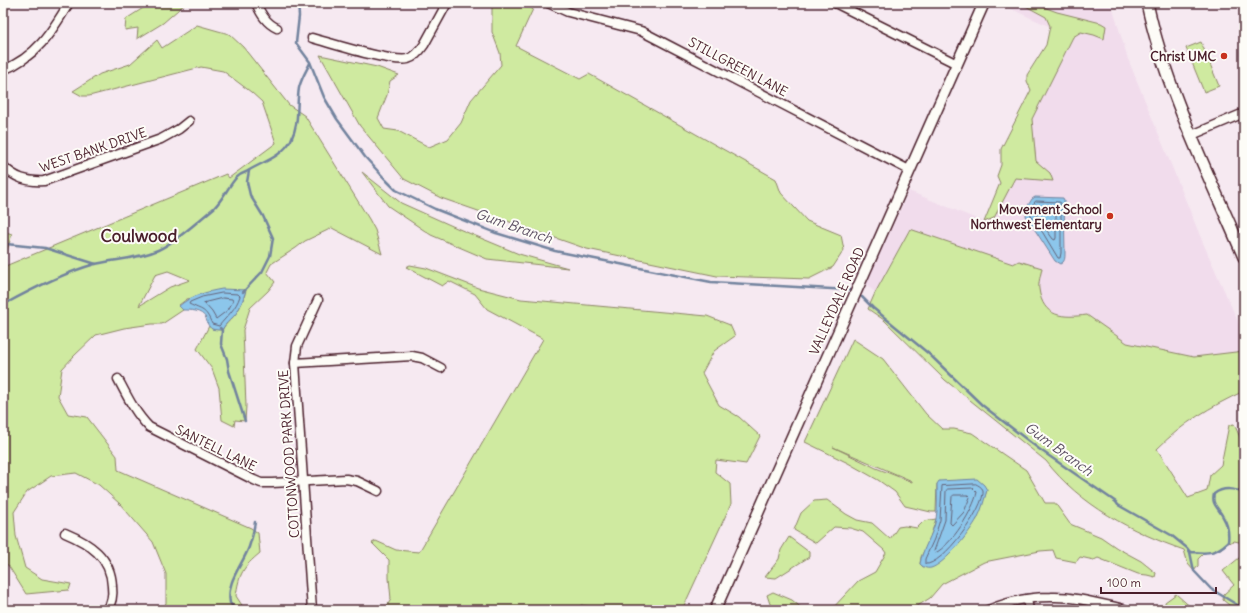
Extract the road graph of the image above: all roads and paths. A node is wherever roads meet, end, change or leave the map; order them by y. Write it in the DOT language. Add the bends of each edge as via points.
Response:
graph roads {
  1 [pos="69,3"];
  2 [pos="256,3"];
  3 [pos="447,3"];
  4 [pos="548,3"];
  5 [pos="835,3"];
  6 [pos="984,3"];
  7 [pos="1147,3"];
  8 [pos="277,28"];
  9 [pos="312,38"];
  10 [pos="957,64"];
  11 [pos="3,70"];
  12 [pos="1244,113"];
  13 [pos="189,121"];
  14 [pos="1192,135"];
  15 [pos="3,166"];
  16 [pos="910,170"];
  17 [pos="1244,257"];
  18 [pos="318,300"];
  19 [pos="295,363"];
  20 [pos="441,368"];
  21 [pos="118,379"];
  22 [pos="302,482"];
  23 [pos="378,491"];
  24 [pos="65,533"];
  25 [pos="1027,599"];
  26 [pos="1124,609"];
  27 [pos="107,610"];
  28 [pos="312,610"];
  29 [pos="714,610"];
  30 [pos="988,610"];
  31 [pos="1029,610"];
  1 -- 11 [label="street" via="37,49 24,60"];
  2 -- 8 [label="street" via="270,25"];
  3 -- 9 [label="street" via="420,51 409,58 381,56"];
  4 -- 16 [label="street, STILLGREEN LANE" via="568,12 641,31"];
  5 -- 10 [label="street"];
  6 -- 10 [label="street, VALLEYDALE ROAD"];
  7 -- 14 [label="main road" via="1157,44"];
  10 -- 16 [label="street, VALLEYDALE ROAD"];
  12 -- 14 [label="street"];
  13 -- 15 [label="street, WEST BANK DRIVE" via="161,139 36,182 12,174"];
  14 -- 17 [label="main road"];
  16 -- 29 [label="street, VALLEYDALE ROAD"];
  18 -- 19 [label="street, COTTONWOOD PARK DRIVE" via="297,346"];
  19 -- 20 [label="street" via="412,356"];
  19 -- 22 [label="street, COTTONWOOD PARK DRIVE"];
  21 -- 22 [label="street, SANTELL LANE" via="141,420 149,427 254,480 272,483"];
  22 -- 23 [label="street, SANTELL LANE" via="346,479"];
  22 -- 28 [label="street, COTTONWOOD PARK DRIVE"];
  24 -- 27 [label="street" via="94,548 108,566 113,588"];
  25 -- 26 [label="street" via="1052,597"];
  25 -- 30 [label="street"];
  25 -- 31 [label="street"];
}
